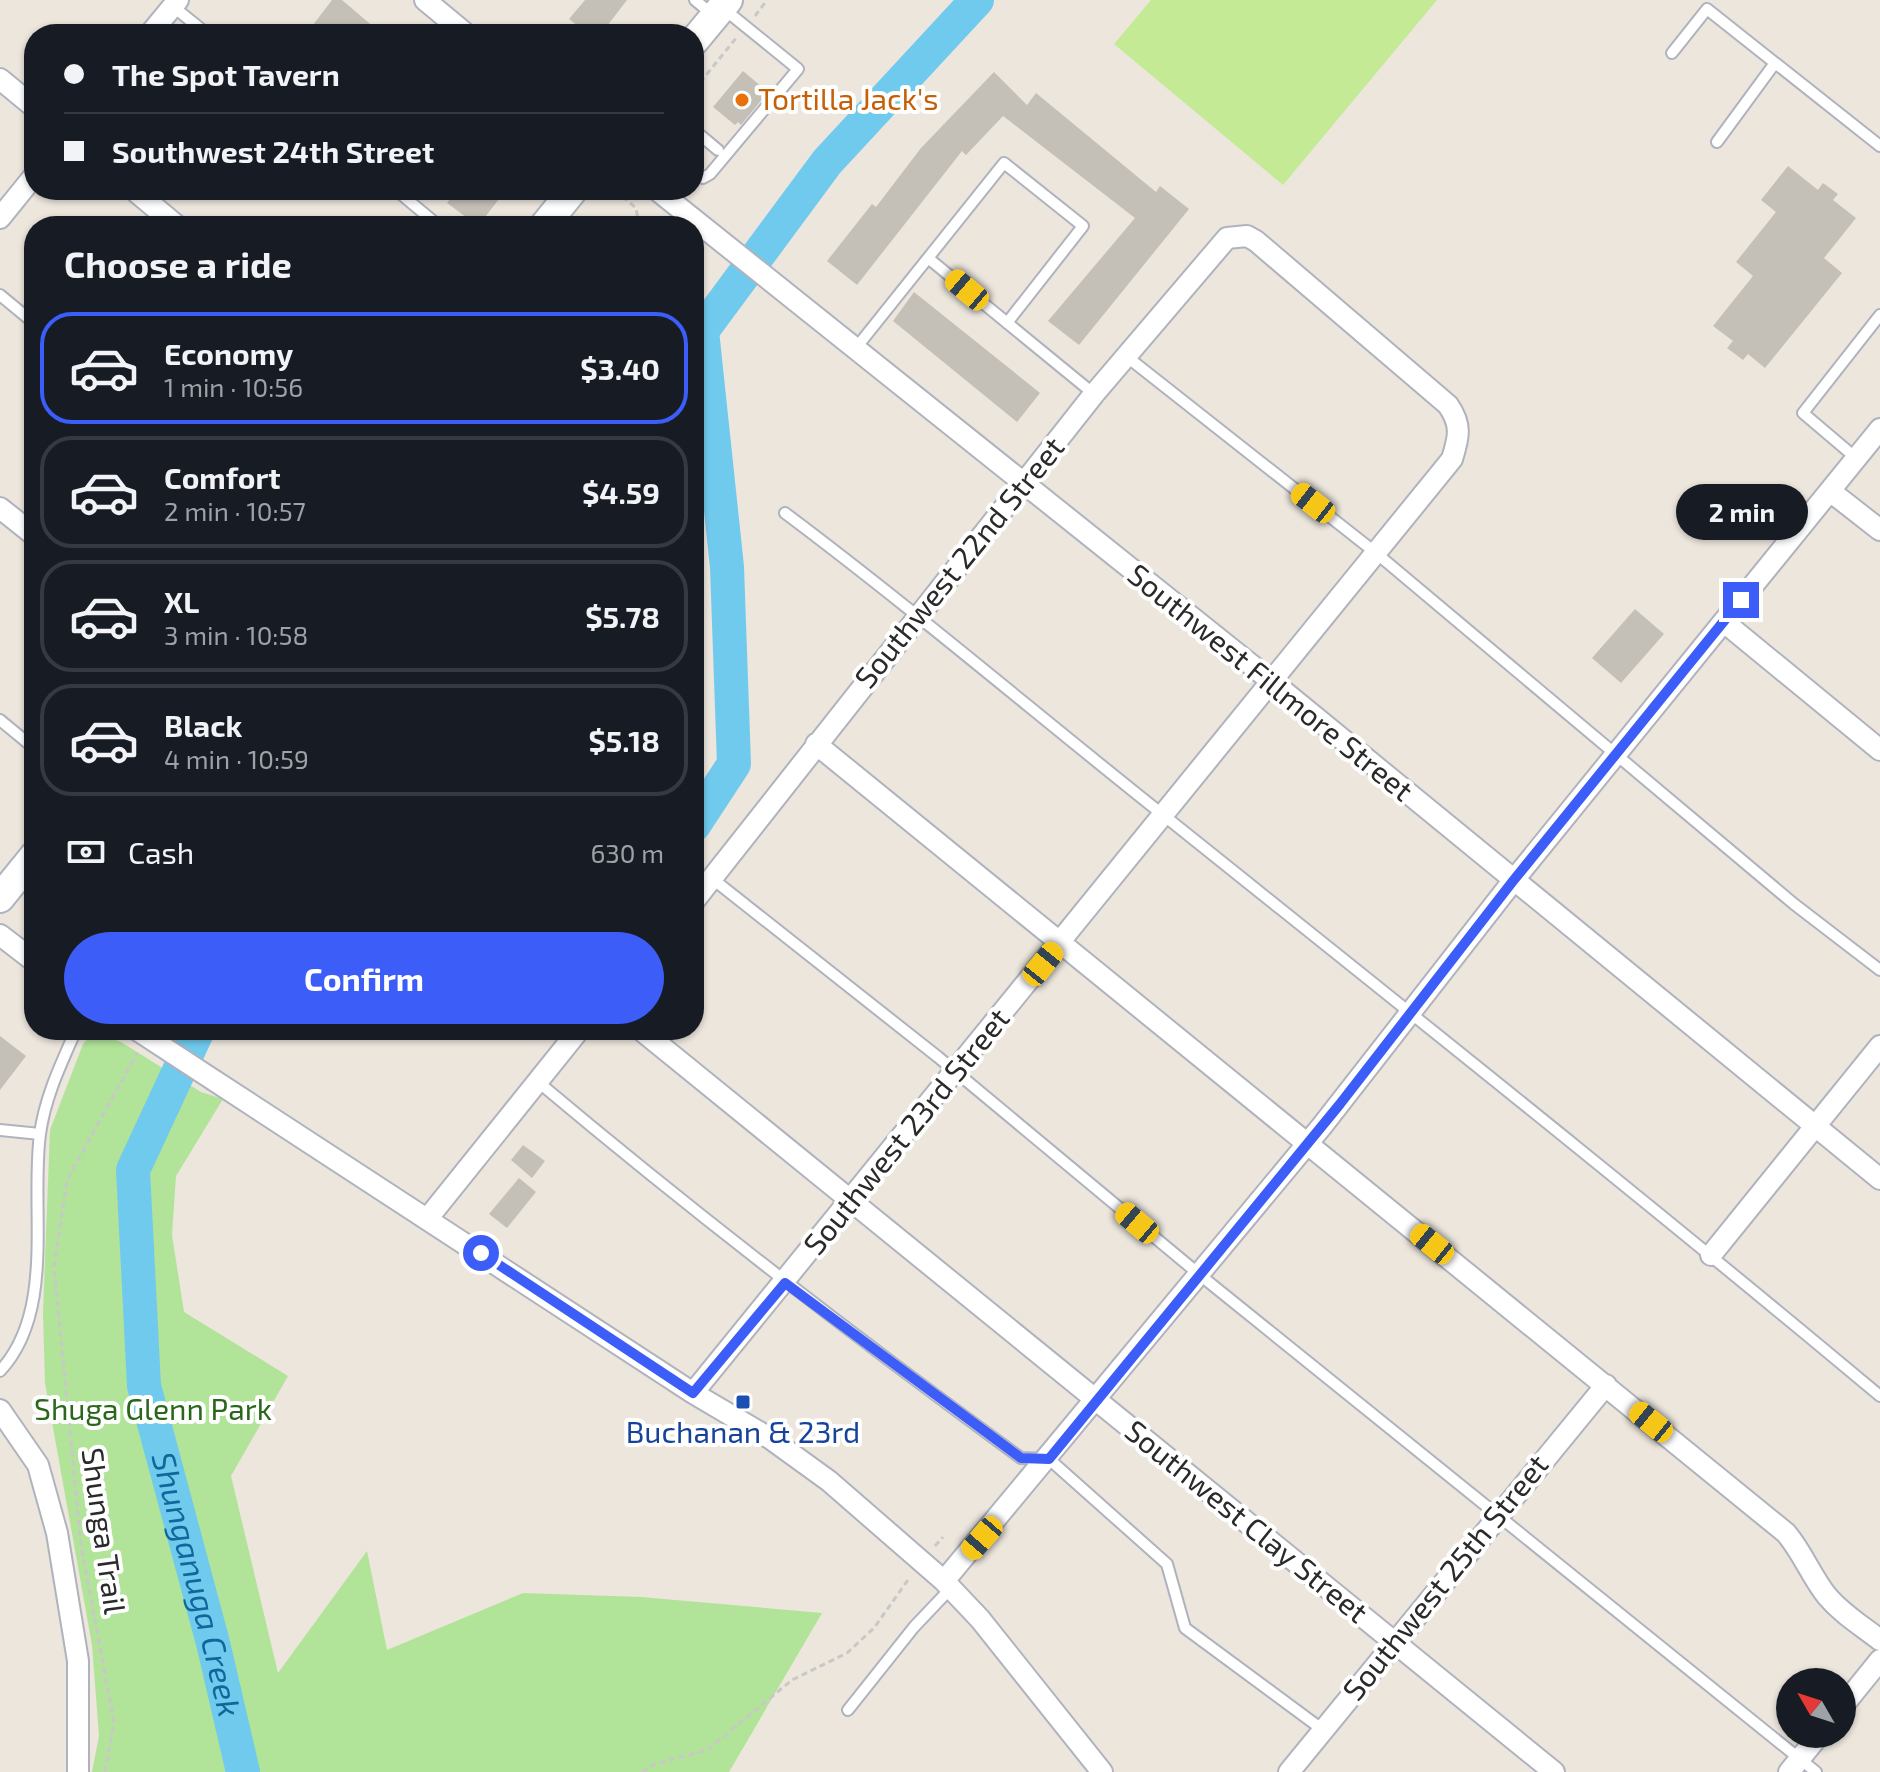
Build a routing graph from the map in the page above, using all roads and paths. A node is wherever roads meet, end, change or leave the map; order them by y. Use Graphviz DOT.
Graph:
graph roads {
  1 [pos="425,0"];
  2 [pos="767,0"];
  3 [pos="172,2"];
  4 [pos="715,6"];
  5 [pos="157,24"];
  6 [pos="196,24"];
  7 [pos="454,24"];
  8 [pos="704,24"];
  9 [pos="746,27"];
  10 [pos="1672,53"];
  11 [pos="1775,63"];
  12 [pos="704,78"];
  13 [pos="0,79"];
  14 [pos="24,99"];
  15 [pos="704,138"];
  16 [pos="1717,142"];
  17 [pos="1880,146"];
  18 [pos="718,150"];
  19 [pos="704,177"];
  20 [pos="24,188"];
  21 [pos="146,200"];
  22 [pos="408,200"];
  23 [pos="565,200"];
  24 [pos="627,200"];
  25 [pos="670,200"];
  26 [pos="165,216"];
  27 [pos="427,216"];
  28 [pos="552,216"];
  29 [pos="637,216"];
  30 [pos="690,216"];
  31 [pos="0,218"];
  32 [pos="704,227"];
  33 [pos="1237,235"];
  34 [pos="928,258"];
  35 [pos="0,295"];
  36 [pos="24,315"];
  37 [pos="1880,315"];
  38 [pos="1007,323"];
  39 [pos="856,348"];
  40 [pos="1126,356"];
  41 [pos="1094,394"];
  42 [pos="1880,429"];
  43 [pos="1856,458"];
  44 [pos="1023,485"];
  45 [pos="1830,491"];
  46 [pos="0,508"];
  47 [pos="785,513"];
  48 [pos="24,527"];
  49 [pos="1880,530"];
  50 [pos="1376,553"];
  51 [pos="920,614"];
  52 [pos="1724,622"];
  53 [pos="1271,681"];
  54 [pos="0,720"];
  55 [pos="24,740"];
  56 [pos="816,744"];
  57 [pos="1880,750"];
  58 [pos="1616,753"];
  59 [pos="1163,815"];
  60 [pos="24,868"];
  61 [pos="714,880"];
  62 [pos="1513,881"];
  63 [pos="704,890"];
  64 [pos="0,898"];
  65 [pos="0,935"];
  66 [pos="1060,943"];
  67 [pos="24,953"];
  68 [pos="1880,970"];
  69 [pos="1411,1016"];
  70 [pos="72,1040"];
  71 [pos="152,1040"];
  72 [pos="571,1040"];
  73 [pos="653,1040"];
  74 [pos="1880,1046"];
  75 [pos="138,1052"];
  76 [pos="955,1071"];
  77 [pos="537,1081"];
  78 [pos="1815,1126"];
  79 [pos="0,1130"];
  80 [pos="40,1134"];
  81 [pos="1308,1143"];
  82 [pos="1880,1179"];
  83 [pos="851,1202"];
  84 [pos="428,1218"];
  85 [pos="1711,1255"];
  86 [pos="1200,1275"];
  87 [pos="785,1283"];
  88 [pos="0,1371"];
  89 [pos="1606,1385"];
  90 [pos="693,1393"];
  91 [pos="1880,1396"];
  92 [pos="1097,1400"];
  93 [pos="0,1410"];
  94 [pos="1049,1459"];
  95 [pos="1496,1515"];
  96 [pos="943,1537"];
  97 [pos="922,1561"];
  98 [pos="947,1584"];
  99 [pos="1880,1640"];
  100 [pos="1393,1643"];
  101 [pos="1880,1660"];
  102 [pos="1856,1690"];
  103 [pos="848,1710"];
  104 [pos="1323,1730"];
  105 [pos="1813,1748"];
  106 [pos="1802,1768"];
  107 [pos="1293,1771"];
  108 [pos="78,1772"];
  109 [pos="105,1772"];
  110 [pos="642,1772"];
  111 [pos="1102,1772"];
  112 [pos="1554,1772"];
  1 -- 7 [label="street"];
  2 -- 9 [label="path"];
  3 -- 5 [label="street"];
  3 -- 6 [label="lane"];
  4 -- 8 [label="main road"];
  4 -- 9 [label="lane"];
  9 -- 12 [label="path"];
  9 -- 19 [label="lane"];
  10 -- 11 [label="lane"];
  11 -- 16 [label="lane"];
  11 -- 17 [label="lane"];
  13 -- 14 [label="street"];
  15 -- 18 [label="lane"];
  20 -- 31 [label="street"];
  21 -- 26 [label="street"];
  22 -- 27 [label="lane"];
  23 -- 28 [label="main road"];
  24 -- 29 [label="path"];
  25 -- 30 [label="street, Southwest Fillmore Street"];
  32 -- 39 [label="street, Southwest Fillmore Street"];
  33 -- 40 [label="street, Southwest 22nd Street"];
  33 -- 50 [label="street, Southwest 23rd Street"];
  34 -- 38 [label="lane"];
  34 -- 38 [label="lane"];
  34 -- 39 [label="lane"];
  35 -- 36 [label="lane"];
  37 -- 43 [label="lane"];
  38 -- 41 [label="lane"];
  39 -- 44 [label="street, Southwest Fillmore Street"];
  40 -- 41 [label="street, Southwest 22nd Street"];
  40 -- 50 [label="lane"];
  41 -- 44 [label="street, Southwest 22nd Street"];
  42 -- 43 [label="street"];
  43 -- 45 [label="street"];
  44 -- 51 [label="street, Southwest 22nd Street"];
  44 -- 53 [label="street, Southwest Fillmore Street"];
  45 -- 49 [label="street"];
  45 -- 52 [label="street"];
  46 -- 48 [label="street"];
  47 -- 51 [label="lane"];
  50 -- 53 [label="street, Southwest 23rd Street"];
  50 -- 58 [label="lane"];
  51 -- 56 [label="street, Southwest 22nd Street"];
  51 -- 59 [label="lane"];
  52 -- 57 [label="street"];
  52 -- 58 [label="street"];
  53 -- 59 [label="street, Southwest 23rd Street"];
  53 -- 62 [label="street, Southwest Fillmore Street"];
  54 -- 55 [label="lane"];
  56 -- 61 [label="street, Southwest 22nd Street"];
  56 -- 66 [label="street"];
  58 -- 62 [label="street"];
  58 -- 68 [label="lane"];
  59 -- 66 [label="street, Southwest 23rd Street"];
  59 -- 69 [label="lane"];
  60 -- 64 [label="main road"];
  61 -- 63 [label="street, Southwest 22nd Street"];
  61 -- 76 [label="lane"];
  62 -- 69 [label="street"];
  62 -- 78 [label="street, Southwest Fillmore Street"];
  65 -- 67 [label="street"];
  66 -- 76 [label="street, Southwest 23rd Street"];
  66 -- 81 [label="street"];
  69 -- 81 [label="street"];
  69 -- 85 [label="lane"];
  70 -- 80 [label="lane"];
  71 -- 84 [label="street, bridge"];
  72 -- 77 [label="street"];
  73 -- 83 [label="street, Southwest Clay Street"];
  74 -- 78 [label="street"];
  75 -- 109 [label="path, Shunga Trail"];
  76 -- 83 [label="street, Southwest 23rd Street"];
  76 -- 86 [label="lane"];
  77 -- 84 [label="street"];
  77 -- 87 [label="lane"];
  78 -- 82 [label="street, Southwest Fillmore Street"];
  78 -- 85 [label="street"];
  79 -- 80 [label="lane"];
  80 -- 88 [label="lane"];
  81 -- 86 [label="street"];
  81 -- 89 [label="street"];
  83 -- 87 [label="street, Southwest 23rd Street"];
  83 -- 92 [label="street, Southwest Clay Street"];
  84 -- 90 [label="street"];
  85 -- 91 [label="lane"];
  86 -- 92 [label="street"];
  86 -- 95 [label="lane"];
  87 -- 90 [label="street, Southwest 23rd Street"];
  87 -- 94 [label="lane"];
  89 -- 95 [label="street, Southwest 25th Street"];
  89 -- 99 [label="street"];
  90 -- 97 [label="street"];
  92 -- 94 [label="street"];
  92 -- 100 [label="street, Southwest Clay Street"];
  93 -- 108 [label="street"];
  94 -- 98 [label="street"];
  94 -- 104 [label="lane"];
  95 -- 100 [label="street, Southwest 25th Street"];
  95 -- 106 [label="lane"];
  96 -- 97 [label="path"];
  97 -- 98 [label="street"];
  97 -- 110 [label="path"];
  98 -- 103 [label="lane"];
  98 -- 111 [label="street"];
  100 -- 104 [label="street, Southwest 25th Street"];
  100 -- 112 [label="street, Southwest Clay Street"];
  101 -- 102 [label="street"];
  104 -- 107 [label="street, Southwest 25th Street"];
  105 -- 106 [label="street"];
}
